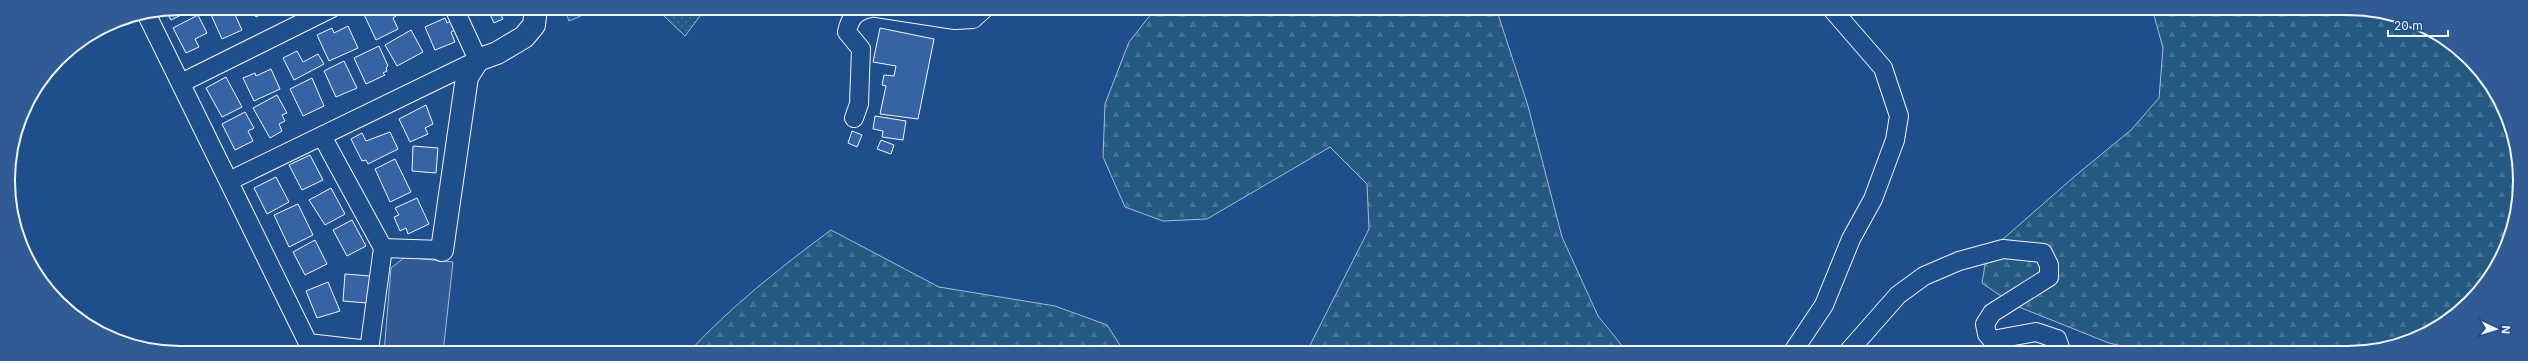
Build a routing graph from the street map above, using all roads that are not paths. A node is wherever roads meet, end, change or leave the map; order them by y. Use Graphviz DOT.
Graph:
graph roads {
  1 [pos="318,15"];
  2 [pos="457,15"];
  3 [pos="535,15"];
  4 [pos="854,15"];
  5 [pos="922,15"];
  6 [pos="977,15"];
  7 [pos="1837,15"];
  8 [pos="148,18"];
  9 [pos="478,60"];
  10 [pos="181,83"];
  11 [pos="854,118"];
  12 [pos="322,136"];
  13 [pos="229,181"];
  14 [pos="382,248"];
  15 [pos="442,250"];
  16 [pos="334,346"];
  17 [pos="370,346"];
  18 [pos="1797,346"];
  19 [pos="1853,346"];
  20 [pos="2060,346"];
  1 -- 10 [label="street"];
  2 -- 9 [label="street"];
  3 -- 9 [label="street"];
  4 -- 11 [label="street"];
  5 -- 6 [label="street"];
  7 -- 18 [label="street"];
  8 -- 10 [label="street"];
  9 -- 12 [label="street"];
  9 -- 15 [label="street"];
  10 -- 13 [label="street"];
  12 -- 13 [label="street"];
  12 -- 14 [label="street"];
  13 -- 16 [label="street"];
  14 -- 15 [label="street"];
  14 -- 17 [label="street"];
  19 -- 20 [label="street"];
}
